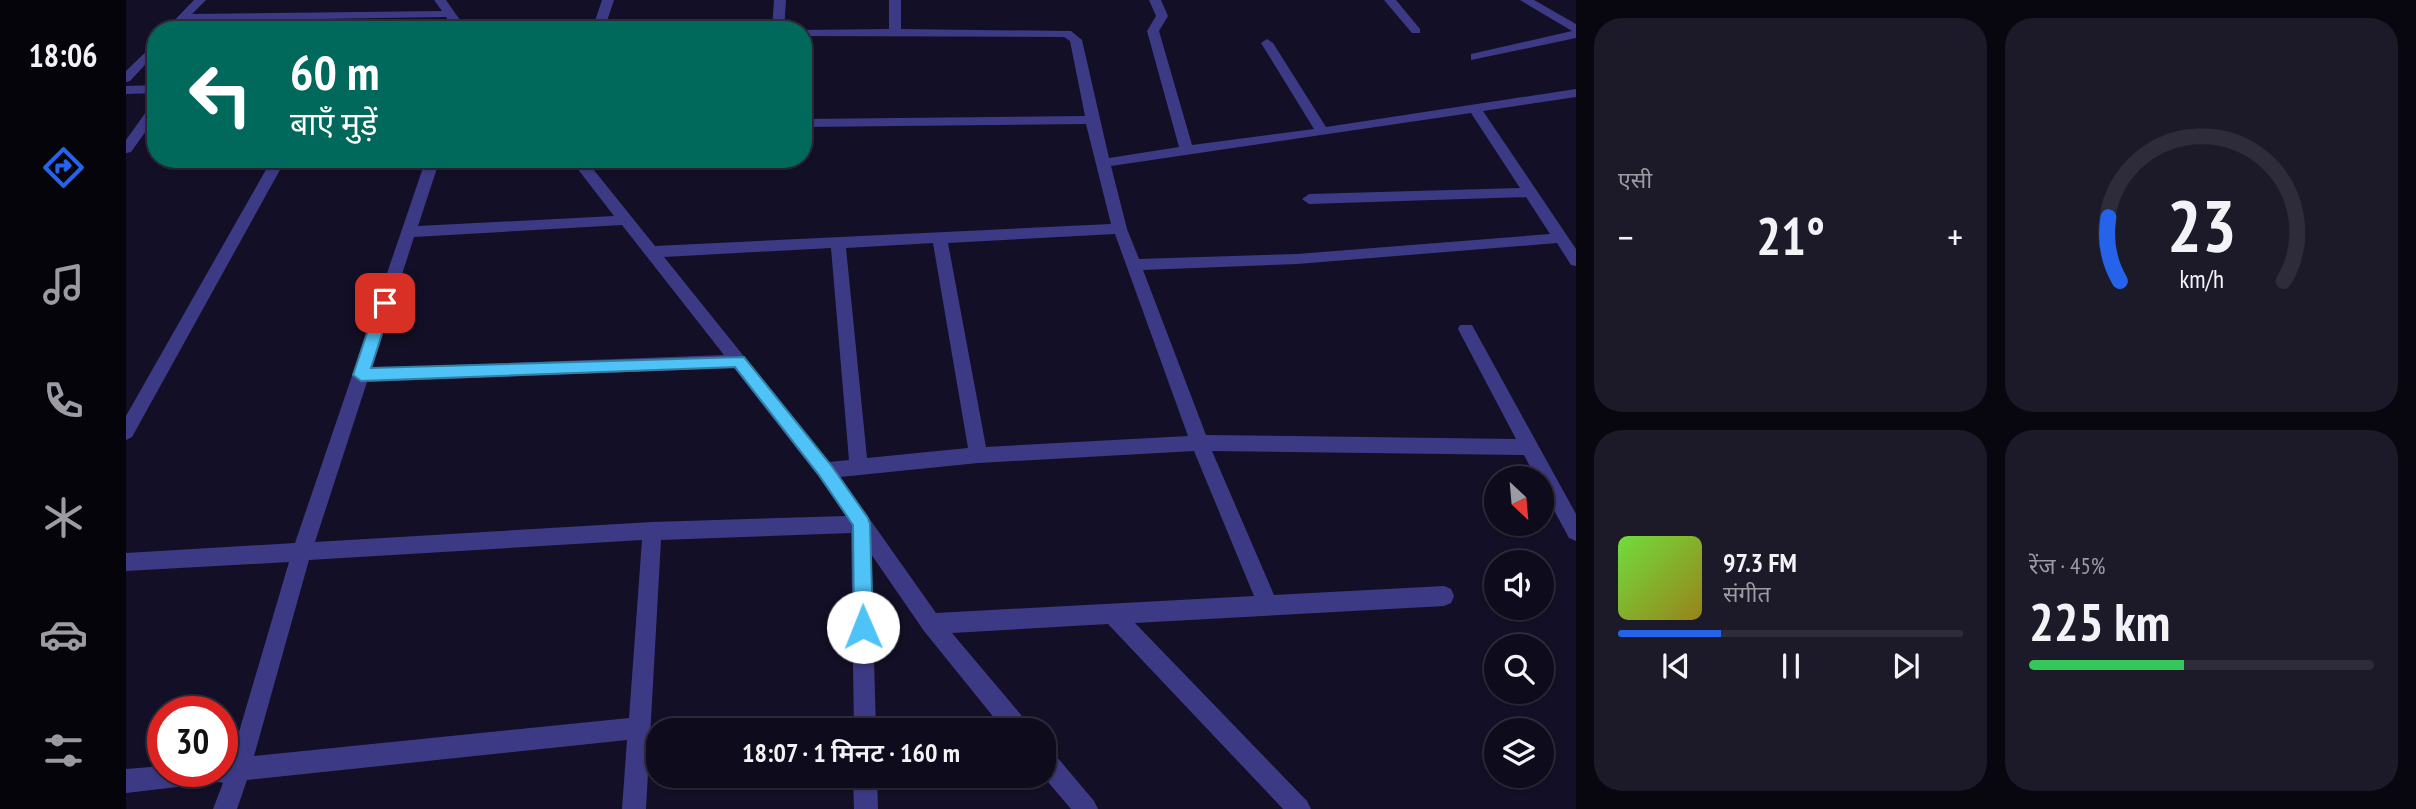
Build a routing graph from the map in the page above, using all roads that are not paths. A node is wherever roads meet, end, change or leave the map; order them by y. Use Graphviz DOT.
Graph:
graph roads {
  1 [pos="200,0"];
  2 [pos="440,0"];
  3 [pos="608,0"];
  4 [pos="779,0"];
  5 [pos="895,0"];
  6 [pos="1155,0"];
  7 [pos="1390,0"];
  8 [pos="1526,0"];
  9 [pos="448,14"];
  10 [pos="182,18"];
  11 [pos="180,21"];
  12 [pos="454,21"];
  13 [pos="601,21"];
  14 [pos="778,21"];
  15 [pos="895,31"];
  16 [pos="1416,31"];
  17 [pos="812,32"];
  18 [pos="1576,32"];
  19 [pos="1268,43"];
  20 [pos="147,56"];
  21 [pos="1475,57"];
  22 [pos="126,78"];
  23 [pos="147,89"];
  24 [pos="126,90"];
  25 [pos="1576,93"];
  26 [pos="1476,111"];
  27 [pos="147,120"];
  28 [pos="1091,120"];
  29 [pos="812,122"];
  30 [pos="1322,132"];
  31 [pos="126,149"];
  32 [pos="1187,150"];
  33 [pos="1103,163"];
  34 [pos="274,168"];
  35 [pos="430,168"];
  36 [pos="584,168"];
  37 [pos="1529,192"];
  38 [pos="1308,199"];
  39 [pos="626,220"];
  40 [pos="1120,229"];
  41 [pos="409,232"];
  42 [pos="940,238"];
  43 [pos="1560,238"];
  44 [pos="838,245"];
  45 [pos="652,252"];
  46 [pos="1576,261"];
  47 [pos="1133,265"];
  48 [pos="1466,329"];
  49 [pos="739,361"];
  50 [pos="361,375"];
  51 [pos="126,432"];
  52 [pos="1200,443"];
  53 [pos="1529,447"];
  54 [pos="978,455"];
  55 [pos="859,468"];
  56 [pos="825,470"];
  57 [pos="861,524"];
  58 [pos="652,531"];
  59 [pos="1576,532"];
  60 [pos="301,553"];
  61 [pos="126,562"];
  62 [pos="1444,596"];
  63 [pos="1268,605"];
  64 [pos="1112,614"];
  65 [pos="931,624"];
  66 [pos="865,718"];
  67 [pos="1009,718"];
  68 [pos="638,728"];
  69 [pos="238,748"];
  70 [pos="238,769"];
  71 [pos="1056,773"];
  72 [pos="147,779"];
  73 [pos="126,781"];
  74 [pos="228,787"];
  75 [pos="865,788"];
  76 [pos="225,809"];
  77 [pos="634,809"];
  78 [pos="866,809"];
  79 [pos="1086,809"];
  80 [pos="1298,809"];
  1 -- 10 [label="street"];
  2 -- 9 [label="street"];
  3 -- 13 [label="street"];
  4 -- 14 [label="street"];
  5 -- 15 [label="street"];
  6 -- 32 [label="street"];
  7 -- 16 [label="street"];
  8 -- 18 [label="street"];
  9 -- 10 [label="street"];
  9 -- 12 [label="street"];
  10 -- 11 [label="street"];
  15 -- 17 [label="street"];
  15 -- 28 [label="street"];
  18 -- 21 [label="street"];
  19 -- 30 [label="street"];
  20 -- 22 [label="street"];
  23 -- 24 [label="street"];
  25 -- 26 [label="street"];
  26 -- 30 [label="street"];
  26 -- 37 [label="street"];
  27 -- 31 [label="street"];
  28 -- 29 [label="street"];
  28 -- 33 [label="street"];
  30 -- 32 [label="street"];
  32 -- 33 [label="street"];
  33 -- 40 [label="street"];
  34 -- 51 [label="street"];
  35 -- 41 [label="street"];
  36 -- 39 [label="street"];
  37 -- 38 [label="street"];
  37 -- 43 [label="street"];
  39 -- 41 [label="street"];
  39 -- 45 [label="street"];
  40 -- 42 [label="street"];
  40 -- 47 [label="street"];
  41 -- 50 [label="street"];
  42 -- 44 [label="street"];
  42 -- 54 [label="street"];
  43 -- 46 [label="street"];
  43 -- 47 [label="street"];
  44 -- 45 [label="street"];
  44 -- 55 [label="street"];
  45 -- 49 [label="street"];
  47 -- 52 [label="street"];
  48 -- 53 [label="street"];
  49 -- 50 [label="street"];
  49 -- 56 [label="street"];
  50 -- 60 [label="street"];
  52 -- 53 [label="street"];
  52 -- 54 [label="street"];
  52 -- 63 [label="street"];
  53 -- 59 [label="street"];
  54 -- 55 [label="street"];
  55 -- 56 [label="street"];
  56 -- 57 [label="street"];
  57 -- 58 [label="street"];
  57 -- 65 [label="street"];
  57 -- 66 [label="street"];
  58 -- 60 [label="street"];
  58 -- 68 [label="street"];
  60 -- 61 [label="street"];
  60 -- 69 [label="street"];
  62 -- 63 [label="street"];
  63 -- 64 [label="street"];
  64 -- 65 [label="street"];
  64 -- 80 [label="street"];
  65 -- 67 [label="street"];
  68 -- 70 [label="street"];
  68 -- 77 [label="street"];
  71 -- 79 [label="street"];
  72 -- 73 [label="street"];
  74 -- 76 [label="street"];
  75 -- 78 [label="street"];
}
